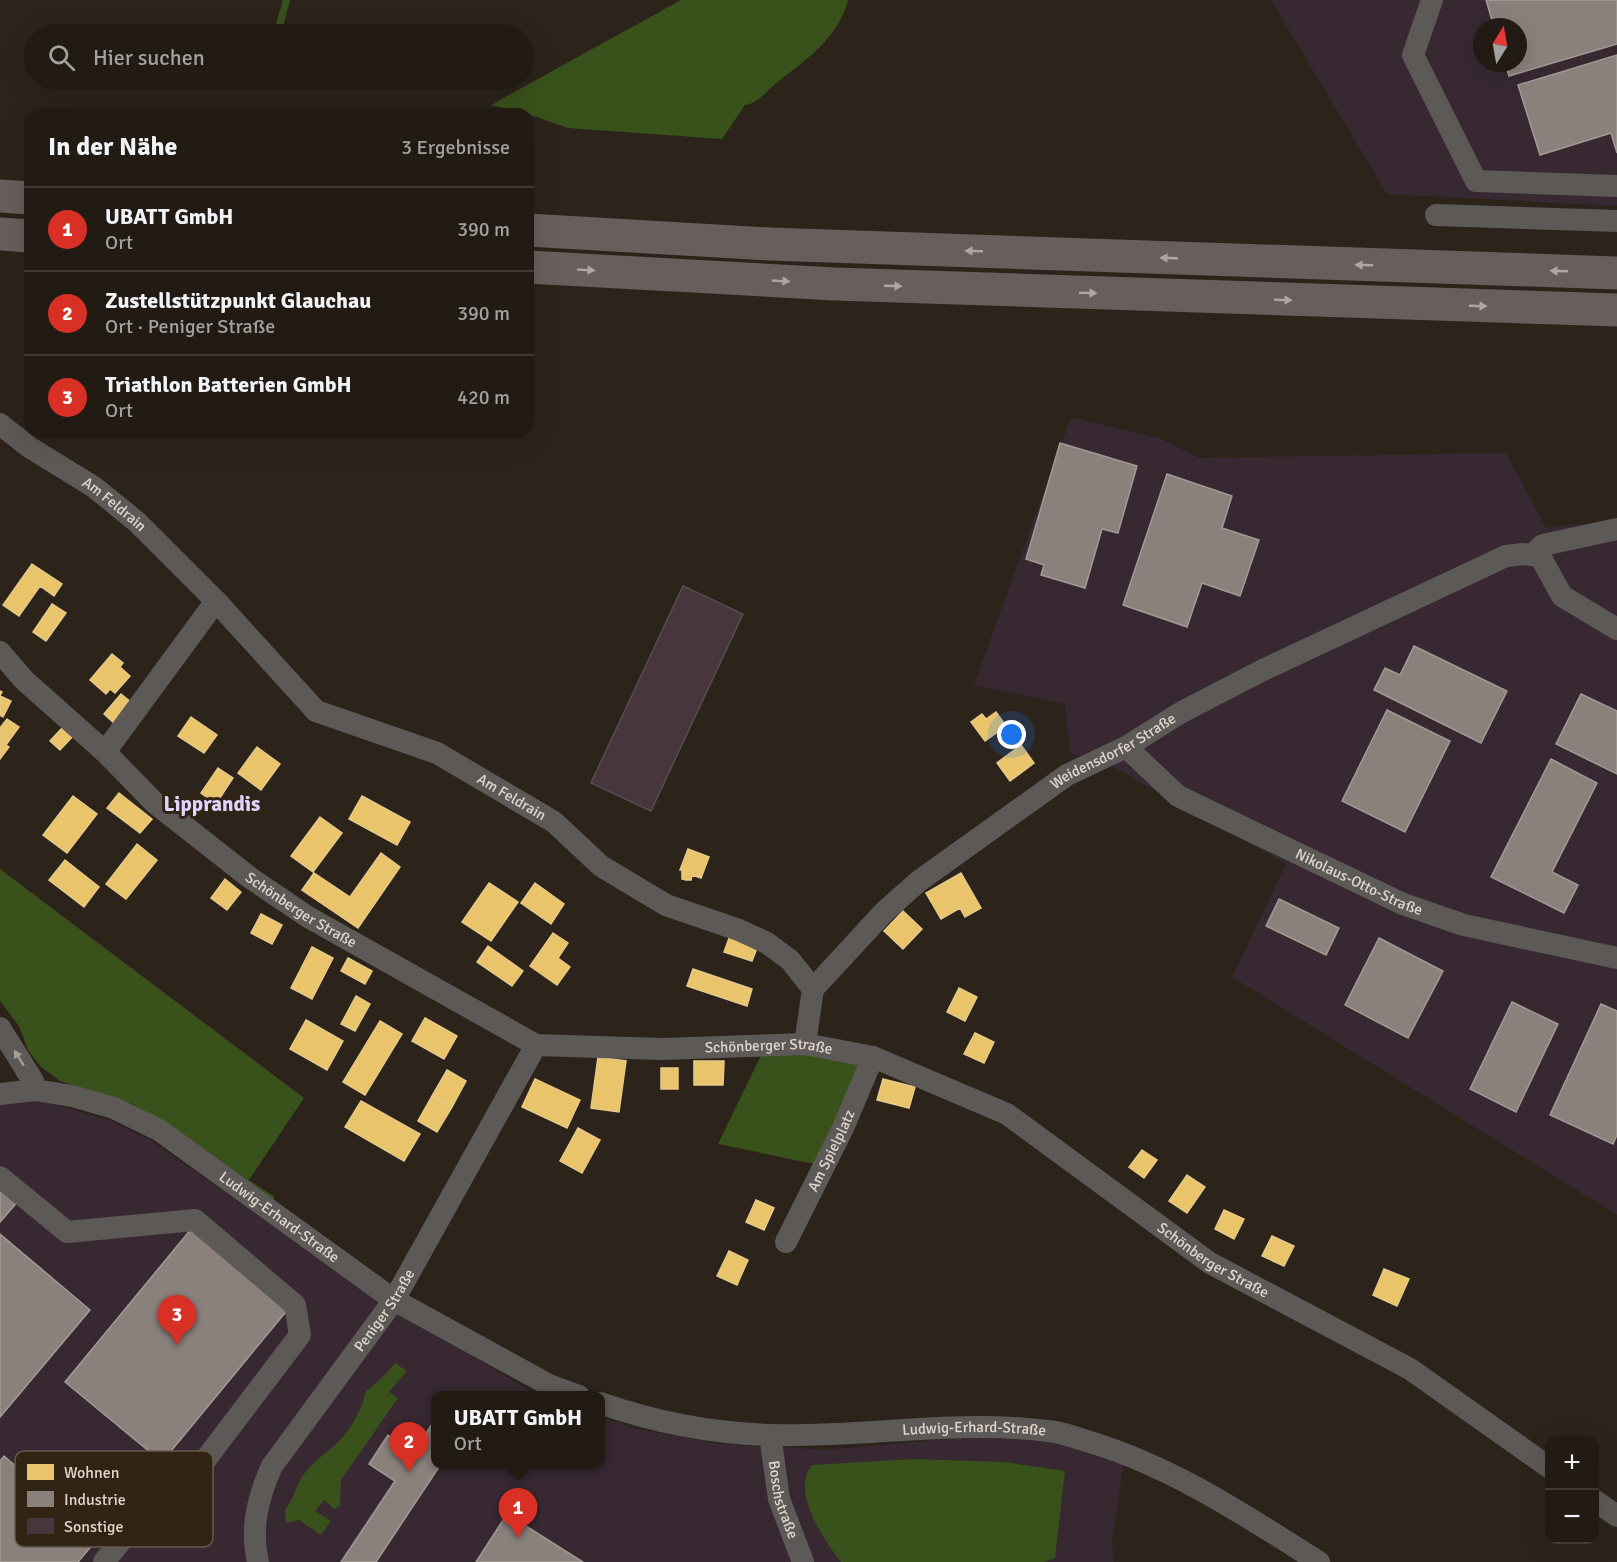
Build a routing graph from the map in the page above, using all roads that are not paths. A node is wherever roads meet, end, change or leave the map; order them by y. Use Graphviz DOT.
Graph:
graph roads {
  1 [pos="1432,0"];
  2 [pos="1617,186"];
  3 [pos="0,196"];
  4 [pos="24,198"];
  5 [pos="1436,215"];
  6 [pos="1617,220"];
  7 [pos="534,230"];
  8 [pos="0,234"];
  9 [pos="24,236"];
  10 [pos="534,267"];
  11 [pos="1617,273"];
  12 [pos="1617,310"];
  13 [pos="0,424"];
  14 [pos="1617,529"];
  15 [pos="1532,555"];
  16 [pos="216,601"];
  17 [pos="1617,629"];
  18 [pos="0,652"];
  19 [pos="1126,747"];
  20 [pos="105,752"];
  21 [pos="1617,958"];
  22 [pos="813,989"];
  23 [pos="0,1028"];
  24 [pos="805,1044"];
  25 [pos="536,1045"];
  26 [pos="873,1058"];
  27 [pos="35,1090"];
  28 [pos="0,1095"];
  29 [pos="0,1177"];
  30 [pos="786,1242"];
  31 [pos="394,1300"];
  32 [pos="567,1391"];
  33 [pos="605,1405"];
  34 [pos="770,1435"];
  35 [pos="212,1451"];
  36 [pos="1545,1464"];
  37 [pos="1599,1503"];
  38 [pos="1617,1516"];
  39 [pos="116,1547"];
  40 [pos="252,1561"];
  41 [pos="104,1562"];
  42 [pos="803,1562"];
  43 [pos="1319,1562"];
  1 -- 2 [label="street"];
  3 -- 4 [label="highway"];
  5 -- 6 [label="street"];
  11 -- 7 [label="highway, one-way"];
  8 -- 9 [label="highway"];
  10 -- 12 [label="highway, one-way"];
  13 -- 16 [label="street, Am Feldrain"];
  14 -- 15 [label="street"];
  15 -- 17 [label="street"];
  15 -- 19 [label="street, Weidensdorfer Straße"];
  16 -- 20 [label="street"];
  16 -- 22 [label="street, Am Feldrain"];
  18 -- 20 [label="street, Schönberger Straße"];
  19 -- 21 [label="street, Nikolaus-Otto-Straße"];
  19 -- 22 [label="street, Weidensdorfer Straße"];
  20 -- 25 [label="street, Schönberger Straße"];
  22 -- 24 [label="street"];
  27 -- 23 [label="street, one-way"];
  24 -- 25 [label="street, Schönberger Straße"];
  24 -- 26 [label="street, Schönberger Straße"];
  25 -- 31 [label="street, Peniger Straße"];
  26 -- 30 [label="street, Am Spielplatz"];
  26 -- 36 [label="street, Schönberger Straße"];
  27 -- 28 [label="street"];
  27 -- 31 [label="street, Ludwig-Erhard-Straße"];
  29 -- 35 [label="street"];
  31 -- 32 [label="street, Ludwig-Erhard-Straße"];
  31 -- 40 [label="street, Peniger Straße"];
  33 -- 34 [label="street, Ludwig-Erhard-Straße"];
  34 -- 42 [label="street, Boschstraße"];
  34 -- 43 [label="street, Ludwig-Erhard-Straße"];
  37 -- 38 [label="street"];
  39 -- 41 [label="street"];
}
